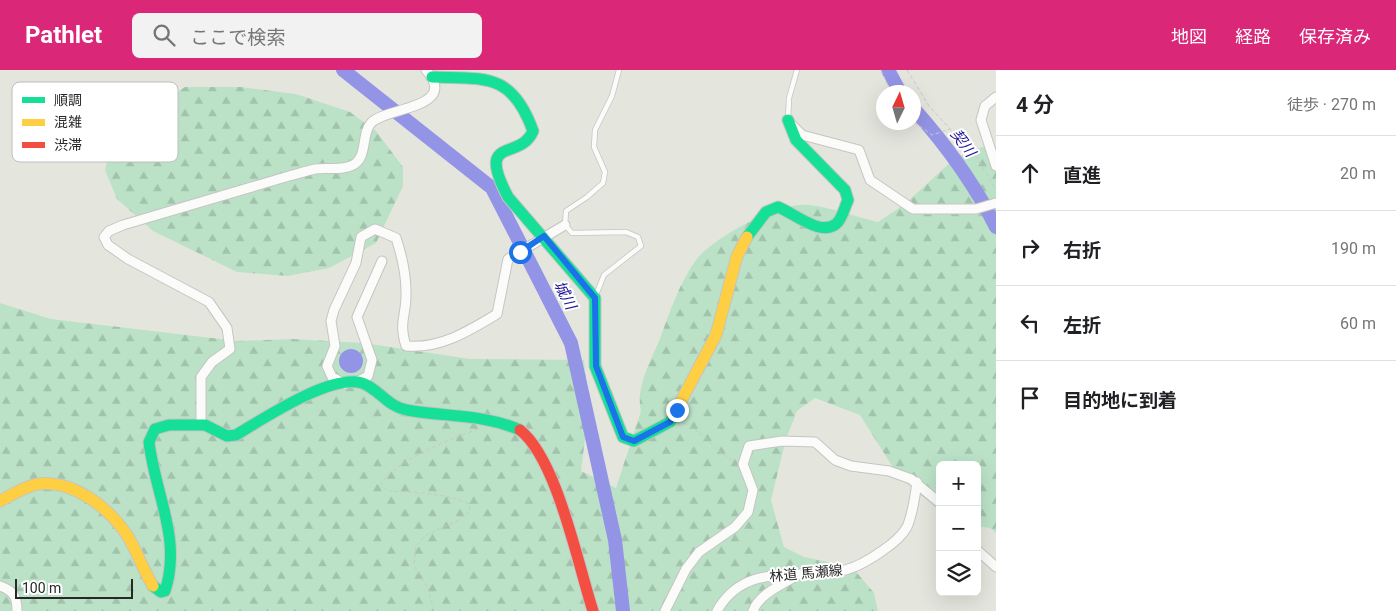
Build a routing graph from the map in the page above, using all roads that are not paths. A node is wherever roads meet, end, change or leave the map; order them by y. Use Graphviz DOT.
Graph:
graph roads {
  1 [pos="619,70"];
  2 [pos="797,70"];
  3 [pos="429,73"];
  4 [pos="996,97"];
  5 [pos="788,120"];
  6 [pos="996,166"];
  7 [pos="996,203"];
  8 [pos="565,225"];
  9 [pos="544,236"];
  10 [pos="382,260"];
  11 [pos="595,298"];
  12 [pos="350,383"];
  13 [pos="201,422"];
  14 [pos="917,482"];
  15 [pos="936,499"];
  16 [pos="0,500"];
  17 [pos="978,551"];
  18 [pos="996,567"];
  19 [pos="800,574"];
  20 [pos="0,586"];
  21 [pos="17,611"];
  22 [pos="593,611"];
  23 [pos="665,611"];
  24 [pos="718,611"];
  25 [pos="753,611"];
  1 -- 8 [label="lane"];
  2 -- 5 [label="lane"];
  3 -- 9 [label="street"];
  3 -- 13 [label="street"];
  4 -- 6 [label="street"];
  5 -- 7 [label="street"];
  5 -- 11 [label="street"];
  8 -- 9 [label="street"];
  8 -- 11 [label="lane"];
  9 -- 11 [label="street"];
  9 -- 12 [label="street"];
  10 -- 12 [label="street"];
  12 -- 13 [label="street"];
  12 -- 22 [label="street"];
  13 -- 16 [label="street"];
  14 -- 15 [label="street"];
  14 -- 19 [label="street, 林道 馬瀬線"];
  14 -- 23 [label="street"];
  17 -- 18 [label="street"];
  19 -- 24 [label="street, 林道 馬瀬線"];
  19 -- 25 [label="street"];
  20 -- 21 [label="street"];
}
